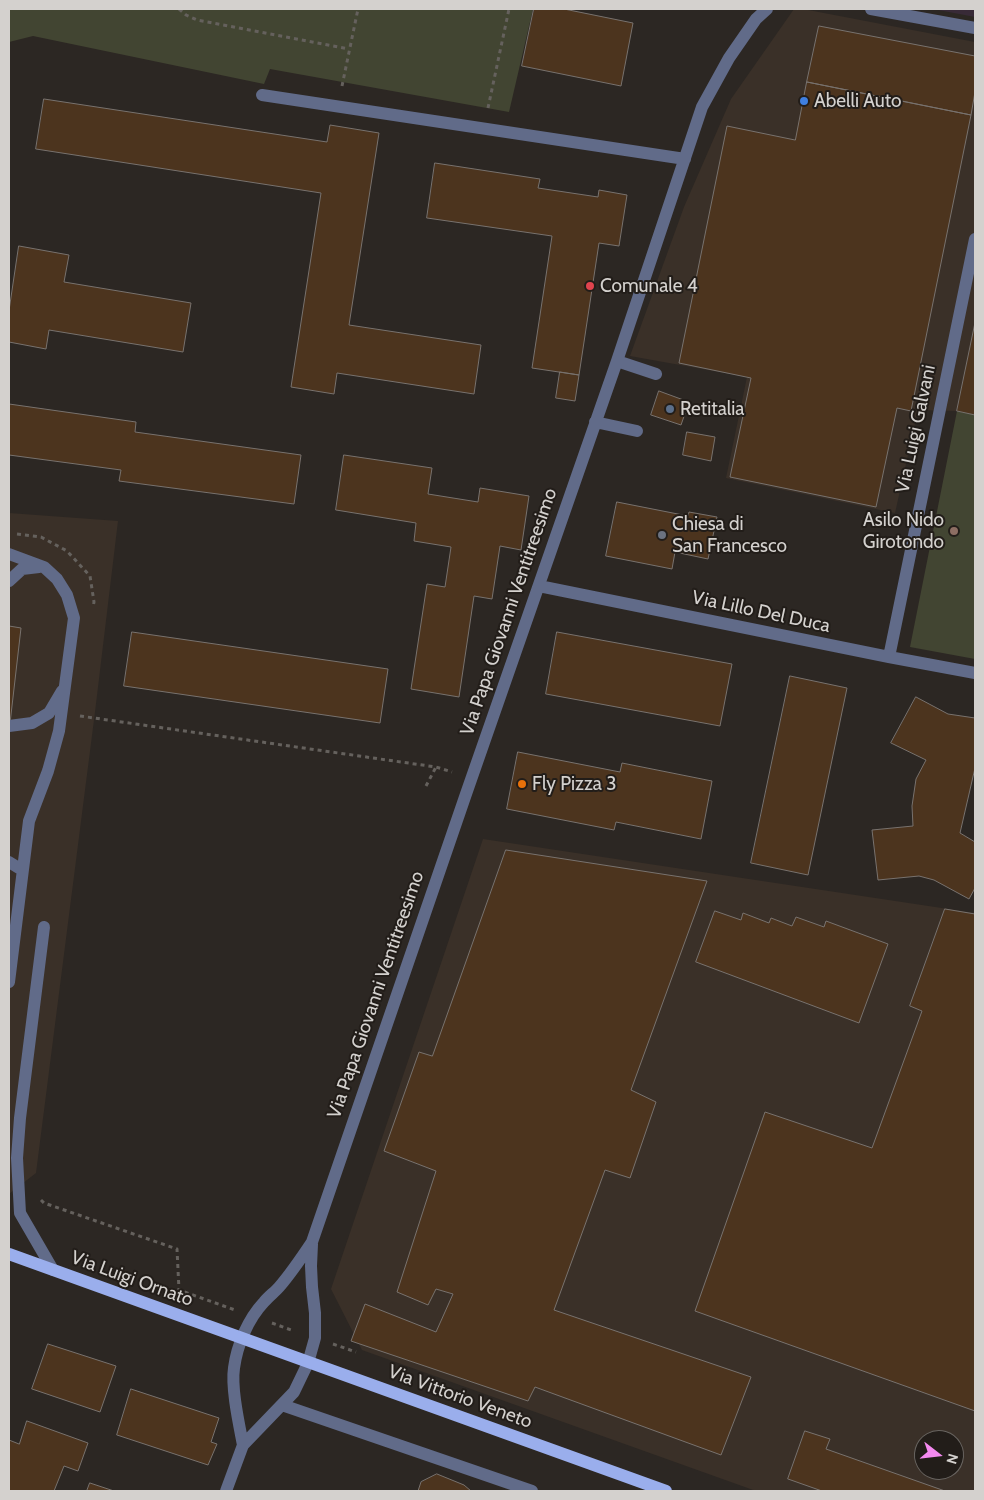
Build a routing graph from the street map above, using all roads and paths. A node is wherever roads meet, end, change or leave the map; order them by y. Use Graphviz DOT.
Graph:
graph roads {
  1 [pos="179,9"];
  2 [pos="358,9"];
  3 [pos="510,9"];
  4 [pos="767,9"];
  5 [pos="874,9"];
  6 [pos="975,28"];
  7 [pos="349,50"];
  8 [pos="262,95"];
  9 [pos="338,107"];
  10 [pos="484,128"];
  11 [pos="685,159"];
  12 [pos="975,239"];
  13 [pos="617,361"];
  14 [pos="656,374"];
  15 [pos="595,422"];
  16 [pos="637,431"];
  17 [pos="9,554"];
  18 [pos="44,567"];
  19 [pos="9,581"];
  20 [pos="539,586"];
  21 [pos="888,657"];
  22 [pos="975,673"];
  23 [pos="65,687"];
  24 [pos="79,716"];
  25 [pos="10,726"];
  26 [pos="436,766"];
  27 [pos="472,778"];
  28 [pos="426,786"];
  29 [pos="9,862"];
  30 [pos="22,870"];
  31 [pos="44,927"];
  32 [pos="9,982"];
  33 [pos="20,1118"];
  34 [pos="9,1136"];
  35 [pos="20,1190"];
  36 [pos="312,1242"];
  37 [pos="9,1254"];
  38 [pos="53,1270"];
  39 [pos="253,1316"];
  40 [pos="242,1338"];
  41 [pos="315,1338"];
  42 [pos="356,1352"];
  43 [pos="308,1363"];
  44 [pos="282,1405"];
  45 [pos="243,1445"];
  46 [pos="226,1491"];
  47 [pos="532,1491"];
  48 [pos="666,1491"];
  1 -- 7 [label="path"];
  2 -- 7 [label="path"];
  3 -- 10 [label="path"];
  4 -- 11 [label="street, Via Papa Giovanni Ventitreesimo"];
  5 -- 6 [label="street"];
  7 -- 9 [label="path"];
  8 -- 9 [label="street"];
  9 -- 10 [label="street"];
  10 -- 11 [label="street"];
  11 -- 13 [label="street, Via Papa Giovanni Ventitreesimo"];
  12 -- 21 [label="street, Via Luigi Galvani"];
  13 -- 14 [label="street"];
  13 -- 15 [label="street, Via Papa Giovanni Ventitreesimo"];
  15 -- 16 [label="street"];
  15 -- 20 [label="street, Via Papa Giovanni Ventitreesimo"];
  17 -- 18 [label="street"];
  18 -- 19 [label="street"];
  18 -- 23 [label="street"];
  20 -- 21 [label="street, Via Lillo Del Duca"];
  20 -- 27 [label="street, Via Papa Giovanni Ventitreesimo"];
  21 -- 22 [label="street, Via Lillo Del Duca"];
  23 -- 25 [label="street"];
  23 -- 30 [label="street"];
  24 -- 26 [label="path"];
  26 -- 27 [label="path"];
  26 -- 28 [label="path"];
  27 -- 36 [label="street, Via Papa Giovanni Ventitreesimo"];
  29 -- 30 [label="street"];
  30 -- 32 [label="street"];
  31 -- 33 [label="street"];
  33 -- 34 [label="street"];
  33 -- 35 [label="street"];
  35 -- 38 [label="street"];
  35 -- 39 [label="path"];
  36 -- 39 [label="street, Via Papa Giovanni Ventitreesimo"];
  36 -- 41 [label="street, Via Papa Giovanni Ventitreesimo"];
  37 -- 38 [label="main road, Via Luigi Ornato"];
  38 -- 40 [label="main road, Via Luigi Ornato"];
  39 -- 40 [label="street, Via Papa Giovanni Ventitreesimo"];
  39 -- 41 [label="path"];
  40 -- 43 [label="main road, Via Vittorio Veneto"];
  40 -- 45 [label="street, Via Papa Giovanni Ventitreesimo"];
  41 -- 42 [label="path"];
  41 -- 43 [label="street, Via Papa Giovanni Ventitreesimo"];
  43 -- 44 [label="street, Via Papa Giovanni Ventitreesimo"];
  43 -- 48 [label="main road, Via Vittorio Veneto"];
  44 -- 45 [label="street, Via Papa Giovanni Ventitreesimo"];
  44 -- 47 [label="street"];
  45 -- 46 [label="street"];
}
